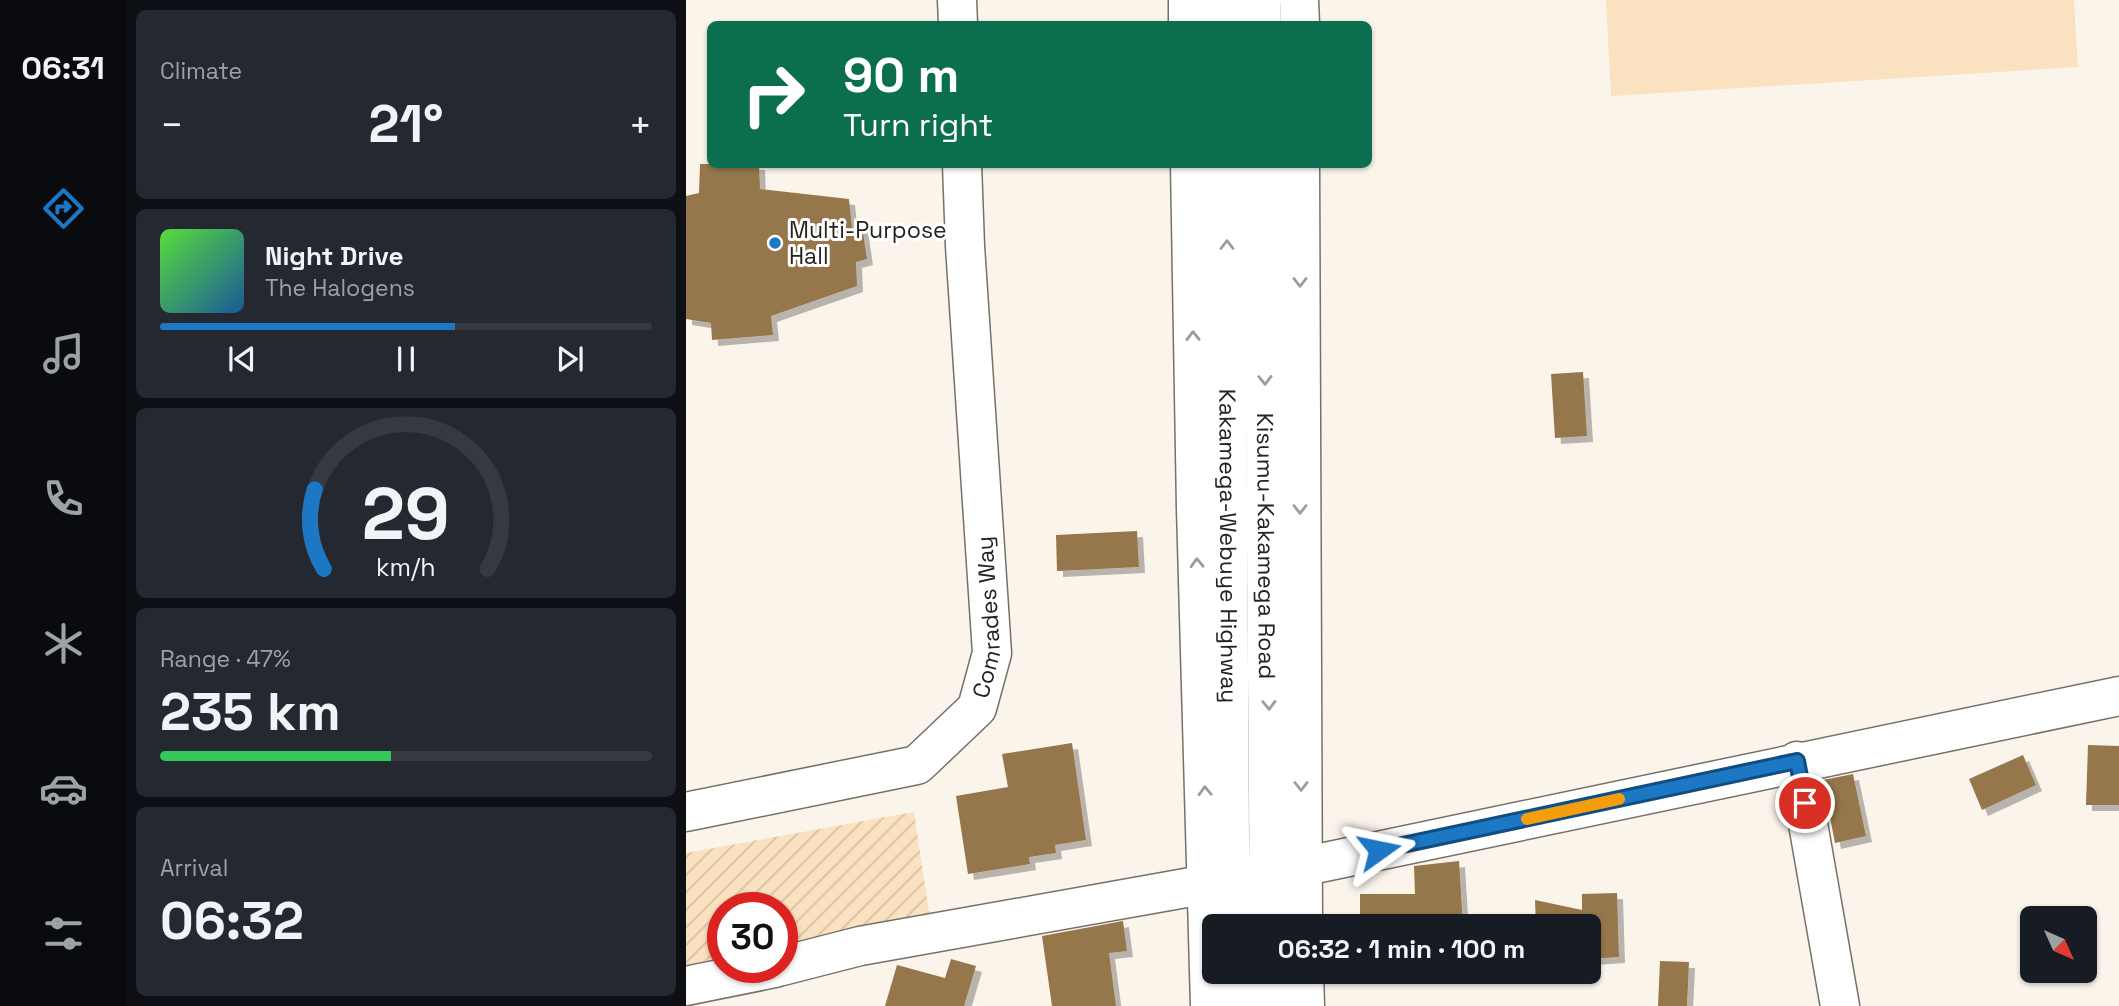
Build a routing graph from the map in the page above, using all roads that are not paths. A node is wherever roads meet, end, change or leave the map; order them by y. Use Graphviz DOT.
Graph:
graph roads {
  1 [pos="957,0"];
  2 [pos="1188,0"];
  3 [pos="1225,0"];
  4 [pos="1261,0"];
  5 [pos="1300,0"];
  6 [pos="958,21"];
  7 [pos="1188,21"];
  8 [pos="1225,21"];
  9 [pos="1262,21"];
  10 [pos="1300,21"];
  11 [pos="962,168"];
  12 [pos="1190,168"];
  13 [pos="1226,168"];
  14 [pos="1263,168"];
  15 [pos="1300,168"];
  16 [pos="2119,696"];
  17 [pos="1797,761"];
  18 [pos="686,812"];
  19 [pos="1301,867"];
  20 [pos="1208,884"];
  21 [pos="1233,914"];
  22 [pos="1269,914"];
  23 [pos="1303,914"];
  24 [pos="798,962"];
  25 [pos="707,982"];
  26 [pos="1237,984"];
  27 [pos="1269,984"];
  28 [pos="1304,984"];
  29 [pos="686,986"];
  30 [pos="1210,1006"];
  31 [pos="1238,1006"];
  32 [pos="1269,1006"];
  33 [pos="1305,1006"];
  34 [pos="1840,1006"];
  1 -- 6 [label="main road"];
  2 -- 7 [label="main road"];
  3 -- 8 [label="main road"];
  4 -- 9 [label="main road"];
  5 -- 10 [label="main road"];
  11 -- 18 [label="main road, Comrades Way"];
  20 -- 12 [label="main road, one-way"];
  21 -- 13 [label="main road, Kakamega-Webuye Highway, one-way"];
  14 -- 22 [label="main road, Kisumu-Kakamega Road, one-way"];
  15 -- 19 [label="main road, one-way"];
  16 -- 17 [label="main road"];
  17 -- 19 [label="main road"];
  17 -- 34 [label="main road"];
  19 -- 23 [label="main road"];
  20 -- 24 [label="main road"];
  20 -- 30 [label="main road"];
  25 -- 29 [label="main road"];
  26 -- 31 [label="main road"];
  27 -- 32 [label="main road"];
  28 -- 33 [label="main road"];
}
